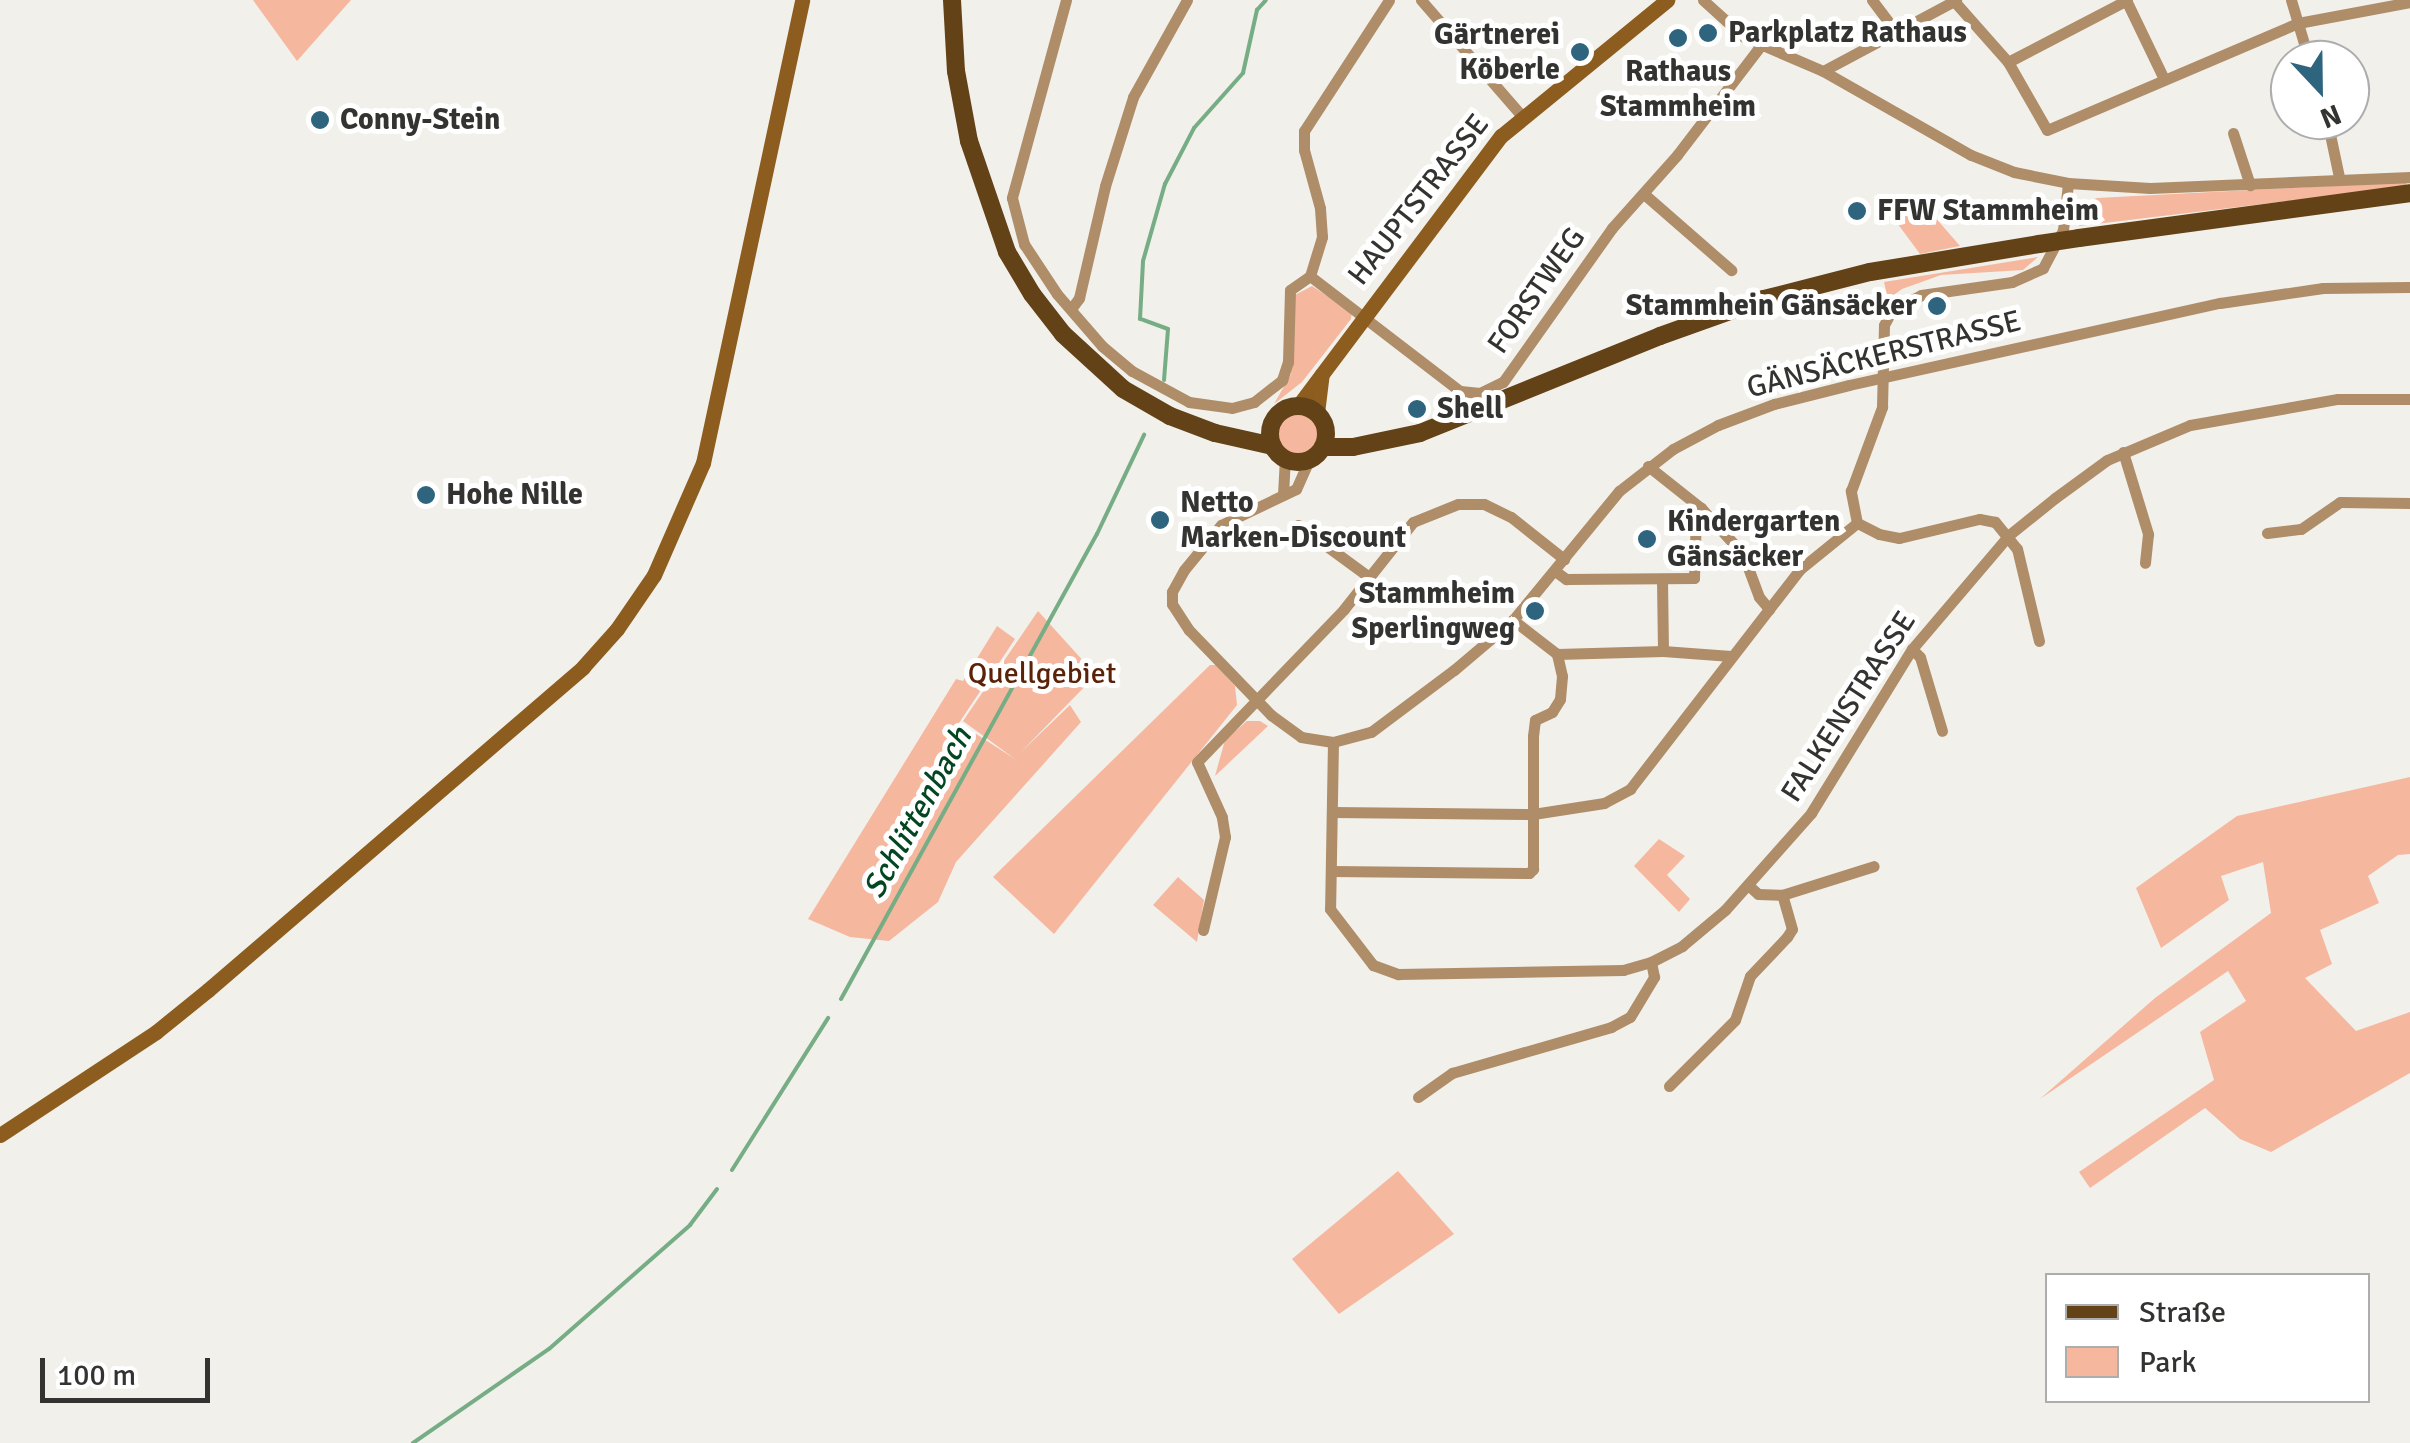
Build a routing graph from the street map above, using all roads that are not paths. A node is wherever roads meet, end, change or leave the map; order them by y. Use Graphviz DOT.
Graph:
graph roads {
  1 [pos="802,0"];
  2 [pos="952,0"];
  3 [pos="1066,0"];
  4 [pos="1187,0"];
  5 [pos="1389,0"];
  6 [pos="1421,0"];
  7 [pos="1668,0"];
  8 [pos="1702,0"];
  9 [pos="1872,0"];
  10 [pos="1955,0"];
  11 [pos="2126,0"];
  12 [pos="2292,0"];
  13 [pos="2410,2"];
  14 [pos="2298,23"];
  15 [pos="1895,32"];
  16 [pos="2303,40"];
  17 [pos="1761,45"];
  18 [pos="2008,62"];
  19 [pos="1823,71"];
  20 [pos="2164,79"];
  21 [pos="1522,116"];
  22 [pos="2233,133"];
  23 [pos="2331,140"];
  24 [pos="2339,177"];
  25 [pos="2410,177"];
  26 [pos="2068,183"];
  27 [pos="2250,185"];
  28 [pos="1644,194"];
  29 [pos="2410,194"];
  30 [pos="1731,270"];
  31 [pos="1310,276"];
  32 [pos="2410,287"];
  33 [pos="1071,309"];
  34 [pos="1364,315"];
  35 [pos="1322,374"];
  36 [pos="1882,378"];
  37 [pos="2410,400"];
  38 [pos="1298,406"];
  39 [pos="1317,413"];
  40 [pos="1271,426"];
  41 [pos="1215,433"];
  42 [pos="1319,447"];
  43 [pos="1279,452"];
  44 [pos="2123,452"];
  45 [pos="1648,466"];
  46 [pos="1283,495"];
  47 [pos="2410,503"];
  48 [pos="1701,508"];
  49 [pos="1857,523"];
  50 [pos="1298,525"];
  51 [pos="2267,533"];
  52 [pos="2009,535"];
  53 [pos="1564,559"];
  54 [pos="2145,563"];
  55 [pos="1555,571"];
  56 [pos="1369,577"];
  57 [pos="1662,579"];
  58 [pos="1769,609"];
  59 [pos="1514,620"];
  60 [pos="2039,640"];
  61 [pos="1912,649"];
  62 [pos="1664,651"];
  63 [pos="1557,654"];
  64 [pos="1731,656"];
  65 [pos="1255,697"];
  66 [pos="1942,731"];
  67 [pos="1333,742"];
  68 [pos="1332,812"];
  69 [pos="1533,814"];
  70 [pos="1874,866"];
  71 [pos="1330,872"];
  72 [pos="1748,885"];
  73 [pos="1782,895"];
  74 [pos="1203,930"];
  75 [pos="1651,962"];
  76 [pos="1669,1086"];
  77 [pos="1418,1097"];
  78 [pos="0,1135"];
  1 -- 78 [label="street"];
  2 -- 41 [label="main road"];
  3 -- 33 [label="street"];
  4 -- 33 [label="street"];
  5 -- 31 [label="street"];
  6 -- 21 [label="street"];
  7 -- 21 [label="street, HAUPTSTRASSE"];
  8 -- 17 [label="street"];
  9 -- 15 [label="street"];
  10 -- 15 [label="street"];
  10 -- 18 [label="street"];
  11 -- 18 [label="street"];
  11 -- 20 [label="street"];
  12 -- 14 [label="street"];
  13 -- 14 [label="street"];
  14 -- 16 [label="street"];
  14 -- 20 [label="street"];
  15 -- 19 [label="street"];
  17 -- 19 [label="street"];
  17 -- 28 [label="street, FORSTWEG"];
  18 -- 20 [label="street"];
  19 -- 26 [label="street"];
  21 -- 34 [label="street, HAUPTSTRASSE"];
  22 -- 27 [label="street"];
  23 -- 24 [label="street"];
  24 -- 25 [label="street"];
  24 -- 27 [label="street"];
  26 -- 27 [label="street"];
  26 -- 36 [label="street"];
  28 -- 30 [label="street"];
  28 -- 34 [label="street, FORSTWEG"];
  29 -- 42 [label="main road, bridge"];
  31 -- 33 [label="street"];
  31 -- 34 [label="street, FORSTWEG"];
  32 -- 36 [label="street, GÄNSÄCKERSTRASSE"];
  34 -- 35 [label="street, HAUPTSTRASSE"];
  35 -- 38 [label="street, HAUPTSTRASSE"];
  35 -- 39 [label="street, HAUPTSTRASSE"];
  36 -- 45 [label="street, GÄNSÄCKERSTRASSE"];
  36 -- 49 [label="street"];
  37 -- 44 [label="street, FALKENSTRASSE"];
  38 -- 39 [label="main road"];
  38 -- 40 [label="main road"];
  39 -- 42 [label="main road"];
  40 -- 41 [label="main road"];
  40 -- 43 [label="main road"];
  41 -- 43 [label="main road"];
  42 -- 43 [label="main road"];
  42 -- 46 [label="street"];
  43 -- 46 [label="street"];
  44 -- 52 [label="street, FALKENSTRASSE"];
  44 -- 54 [label="street"];
  45 -- 48 [label="street"];
  45 -- 53 [label="street, GÄNSÄCKERSTRASSE"];
  46 -- 65 [label="street"];
  47 -- 51 [label="street"];
  48 -- 57 [label="street"];
  48 -- 58 [label="street"];
  49 -- 52 [label="street"];
  49 -- 58 [label="street"];
  50 -- 56 [label="street"];
  52 -- 60 [label="street"];
  52 -- 61 [label="street, FALKENSTRASSE"];
  53 -- 55 [label="street, GÄNSÄCKERSTRASSE"];
  53 -- 56 [label="street"];
  55 -- 57 [label="street"];
  55 -- 59 [label="street, GÄNSÄCKERSTRASSE"];
  56 -- 65 [label="street"];
  57 -- 62 [label="street"];
  58 -- 64 [label="street"];
  59 -- 63 [label="street"];
  59 -- 67 [label="street, GÄNSÄCKERSTRASSE"];
  61 -- 66 [label="street"];
  61 -- 72 [label="street, FALKENSTRASSE"];
  62 -- 63 [label="street"];
  62 -- 64 [label="street"];
  63 -- 69 [label="street"];
  64 -- 69 [label="street"];
  65 -- 67 [label="street"];
  65 -- 74 [label="street"];
  67 -- 68 [label="street, FALKENSTRASSE"];
  68 -- 69 [label="street"];
  68 -- 71 [label="street, FALKENSTRASSE"];
  69 -- 71 [label="street"];
  70 -- 73 [label="street"];
  71 -- 75 [label="street, FALKENSTRASSE"];
  72 -- 73 [label="street"];
  72 -- 75 [label="street, FALKENSTRASSE"];
  73 -- 76 [label="street"];
  75 -- 77 [label="street"];
}
